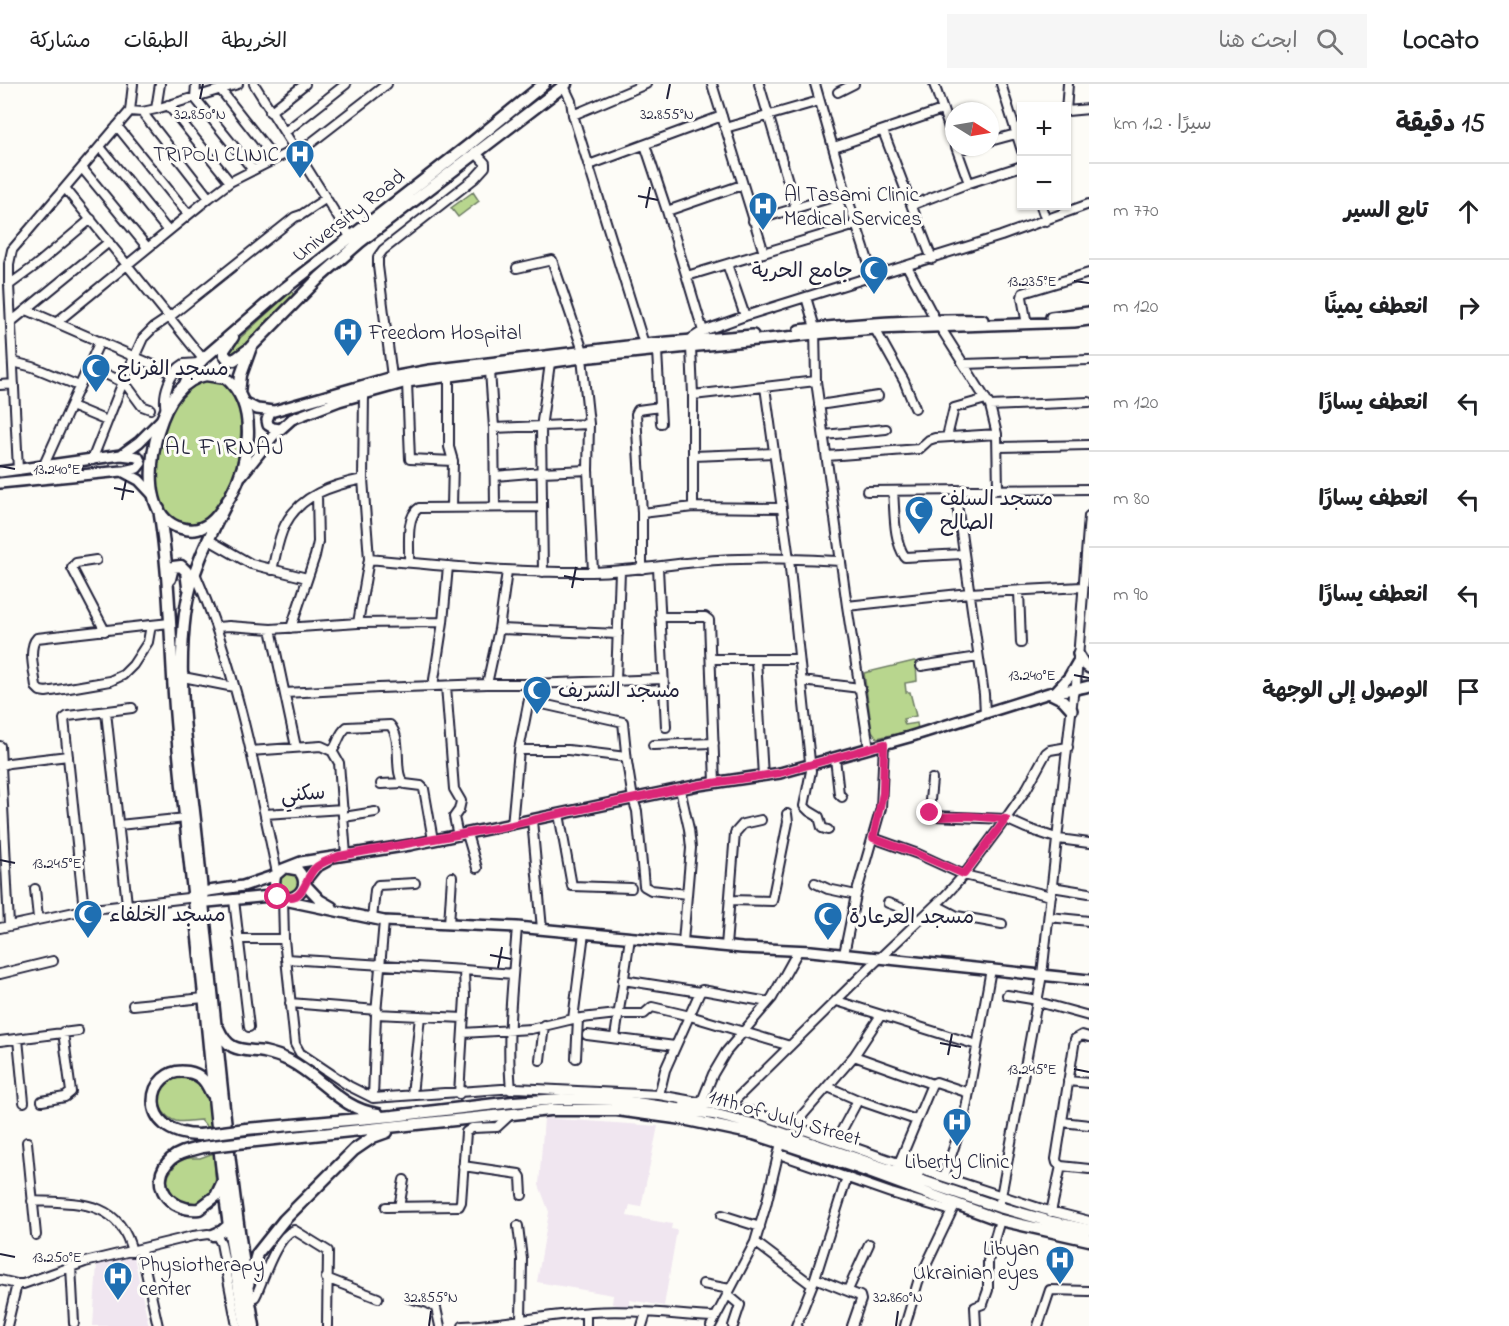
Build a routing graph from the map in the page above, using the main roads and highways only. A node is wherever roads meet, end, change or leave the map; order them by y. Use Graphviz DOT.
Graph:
graph roads {
  1 [pos="544,84"];
  2 [pos="565,85"];
  3 [pos="1089,312"];
  4 [pos="1089,320"];
  5 [pos="938,323"];
  6 [pos="242,325"];
  7 [pos="828,330"];
  8 [pos="691,343"];
  9 [pos="251,347"];
  10 [pos="583,355"];
  11 [pos="185,384"];
  12 [pos="241,397"];
  13 [pos="270,412"];
  14 [pos="164,415"];
  15 [pos="280,429"];
  16 [pos="121,455"];
  17 [pos="122,471"];
  18 [pos="0,472"];
  19 [pos="238,480"];
  20 [pos="0,483"];
  21 [pos="154,496"];
  22 [pos="226,504"];
  23 [pos="159,509"];
  24 [pos="189,593"];
  25 [pos="168,594"];
  26 [pos="1089,668"];
  27 [pos="1089,681"];
  28 [pos="1089,686"];
  29 [pos="1074,688"];
  30 [pos="1052,692"];
  31 [pos="1072,710"];
  32 [pos="343,855"];
  33 [pos="280,872"];
  34 [pos="304,882"];
  35 [pos="283,896"];
  36 [pos="196,898"];
  37 [pos="356,916"];
  38 [pos="1089,980"];
  39 [pos="215,1020"];
  40 [pos="213,1097"];
  41 [pos="706,1102"];
  42 [pos="667,1106"];
  43 [pos="393,1116"];
  44 [pos="406,1122"];
  45 [pos="899,1163"];
  46 [pos="859,1164"];
  47 [pos="223,1181"];
  48 [pos="935,1185"];
  49 [pos="229,1225"];
  50 [pos="1089,1230"];
  51 [pos="213,1235"];
  52 [pos="1089,1240"];
  53 [pos="248,1293"];
  54 [pos="246,1326"];
  55 [pos="254,1326"];
  1 -- 6 [label="highway, University Road"];
  2 -- 9 [label="highway, University Road"];
  3 -- 5 [label="main road"];
  4 -- 5 [label="main road"];
  5 -- 7 [label="main road"];
  5 -- 7 [label="main road"];
  6 -- 9 [label="highway"];
  6 -- 11 [label="highway, University Road"];
  7 -- 8 [label="main road"];
  8 -- 10 [label="main road"];
  8 -- 10 [label="main road"];
  9 -- 12 [label="highway, University Road"];
  10 -- 13 [label="main road"];
  10 -- 15 [label="main road"];
  11 -- 12 [label="highway"];
  11 -- 14 [label="highway"];
  12 -- 13 [label="main road"];
  12 -- 19 [label="highway"];
  13 -- 15 [label="main road"];
  14 -- 16 [label="main road"];
  14 -- 21 [label="highway"];
  15 -- 19 [label="main road"];
  16 -- 17 [label="main road"];
  16 -- 18 [label="main road"];
  17 -- 20 [label="main road"];
  17 -- 21 [label="main road"];
  19 -- 22 [label="highway"];
  21 -- 23 [label="highway"];
  22 -- 23 [label="highway"];
  22 -- 24 [label="highway"];
  23 -- 25 [label="highway"];
  24 -- 25 [label="highway"];
  24 -- 36 [label="highway"];
  25 -- 36 [label="highway"];
  26 -- 30 [label="main road"];
  27 -- 29 [label="main road"];
  28 -- 29 [label="main road"];
  29 -- 30 [label="main road"];
  30 -- 31 [label="main road"];
  30 -- 32 [label="main road"];
  32 -- 33 [label="main road"];
  32 -- 34 [label="main road"];
  33 -- 34 [label="main road"];
  33 -- 35 [label="main road"];
  33 -- 36 [label="main road"];
  34 -- 35 [label="main road"];
  34 -- 37 [label="main road"];
  35 -- 36 [label="main road"];
  35 -- 37 [label="main road"];
  36 -- 39 [label="highway"];
  36 -- 40 [label="highway"];
  37 -- 38 [label="main road"];
  39 -- 43 [label="highway"];
  39 -- 53 [label="highway"];
  40 -- 43 [label="highway, 11th of July Street, bridge"];
  40 -- 47 [label="highway"];
  41 -- 42 [label="highway"];
  42 -- 44 [label="highway, 11th of July Street"];
  42 -- 46 [label="highway, 11th of July Street"];
  43 -- 44 [label="highway, 11th of July Street"];
  44 -- 46 [label="highway, 11th of July Street"];
  44 -- 47 [label="highway, 11th of July Street, bridge"];
  44 -- 53 [label="highway"];
  45 -- 48 [label="highway"];
  46 -- 48 [label="highway, 11th of July Street"];
  46 -- 52 [label="highway, 11th of July Street"];
  47 -- 49 [label="highway"];
  48 -- 50 [label="highway, 11th of July Street"];
  49 -- 51 [label="highway"];
  49 -- 54 [label="highway"];
  53 -- 55 [label="highway"];
}
